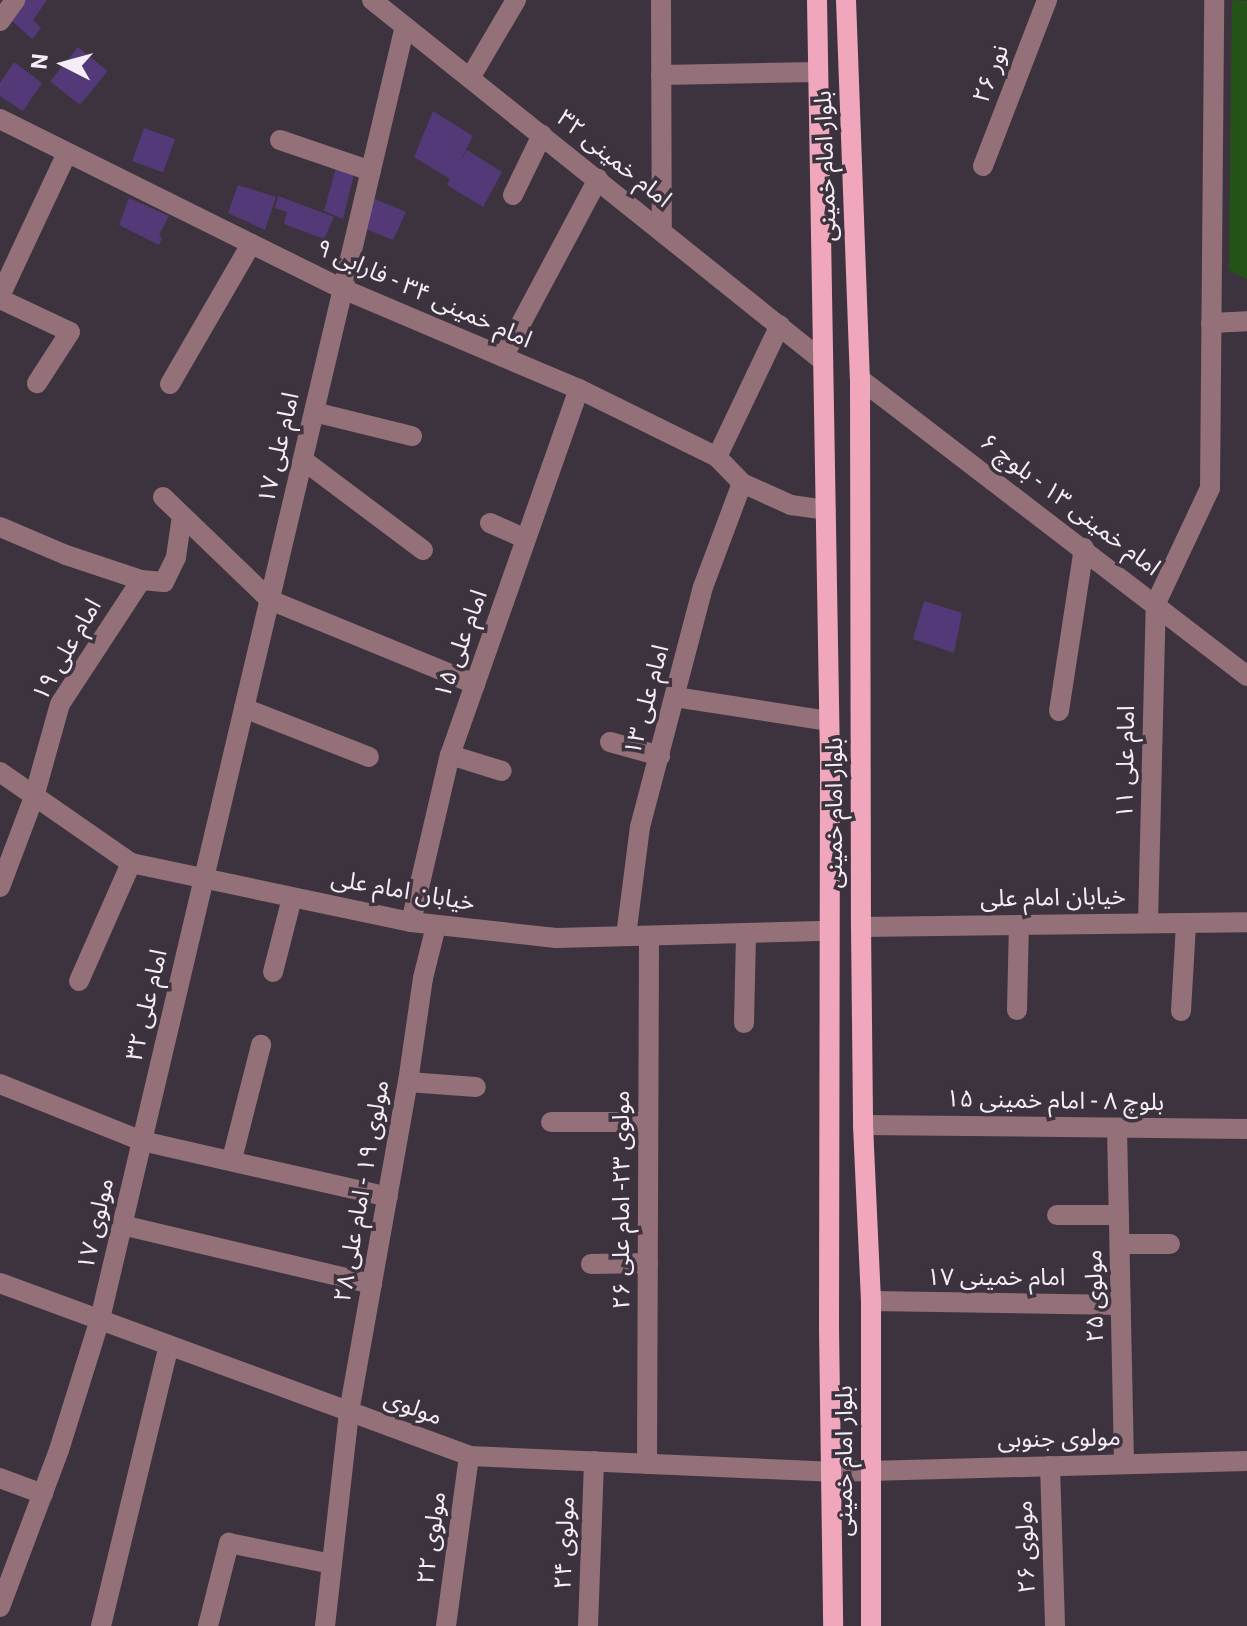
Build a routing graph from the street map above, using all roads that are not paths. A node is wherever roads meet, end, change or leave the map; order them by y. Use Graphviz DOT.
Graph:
graph roads {
  1 [pos="15,0"];
  2 [pos="372,0"];
  3 [pos="516,0"];
  4 [pos="661,0"];
  5 [pos="817,0"];
  6 [pos="846,0"];
  7 [pos="1047,0"];
  8 [pos="1214,0"];
  9 [pos="0,21"];
  10 [pos="405,26"];
  11 [pos="818,72"];
  12 [pos="661,75"];
  13 [pos="470,78"];
  14 [pos="0,119"];
  15 [pos="542,135"];
  16 [pos="280,140"];
  17 [pos="67,153"];
  18 [pos="983,166"];
  19 [pos="371,171"];
  20 [pos="598,179"];
  21 [pos="513,195"];
  22 [pos="662,230"];
  23 [pos="251,244"];
  24 [pos="343,289"];
  25 [pos="0,298"];
  26 [pos="1247,321"];
  27 [pos="1211,323"];
  28 [pos="780,325"];
  29 [pos="503,357"];
  30 [pos="823,361"];
  31 [pos="860,379"];
  32 [pos="37,383"];
  33 [pos="170,384"];
  34 [pos="579,389"];
  35 [pos="314,412"];
  36 [pos="412,436"];
  37 [pos="717,457"];
  38 [pos="303,460"];
  39 [pos="742,483"];
  40 [pos="163,497"];
  41 [pos="826,510"];
  42 [pos="182,516"];
  43 [pos="490,523"];
  44 [pos="0,527"];
  45 [pos="526,539"];
  46 [pos="1084,548"];
  47 [pos="423,550"];
  48 [pos="141,580"];
  49 [pos="270,600"];
  50 [pos="1156,603"];
  51 [pos="1247,676"];
  52 [pos="475,684"];
  53 [pos="675,697"];
  54 [pos="244,708"];
  55 [pos="1059,711"];
  56 [pos="829,721"];
  57 [pos="610,742"];
  58 [pos="450,755"];
  59 [pos="660,756"];
  60 [pos="369,757"];
  61 [pos="502,771"];
  62 [pos="0,772"];
  63 [pos="34,797"];
  64 [pos="131,863"];
  65 [pos="203,881"];
  66 [pos="0,887"];
  67 [pos="292,898"];
  68 [pos="411,922"];
  69 [pos="1247,922"];
  70 [pos="1148,923"];
  71 [pos="1186,923"];
  72 [pos="1019,925"];
  73 [pos="436,926"];
  74 [pos="861,927"];
  75 [pos="829,931"];
  76 [pos="746,933"];
  77 [pos="626,936"];
  78 [pos="649,936"];
  79 [pos="273,972"];
  80 [pos="79,981"];
  81 [pos="1017,1010"];
  82 [pos="1181,1011"];
  83 [pos="744,1023"];
  84 [pos="261,1045"];
  85 [pos="408,1082"];
  86 [pos="0,1084"];
  87 [pos="476,1087"];
  88 [pos="551,1122"];
  89 [pos="648,1122"];
  90 [pos="863,1125"];
  91 [pos="1117,1128"];
  92 [pos="1247,1129"];
  93 [pos="142,1141"];
  94 [pos="232,1159"];
  95 [pos="388,1197"];
  96 [pos="1057,1215"];
  97 [pos="1119,1215"];
  98 [pos="122,1225"];
  99 [pos="1120,1244"];
  100 [pos="1170,1244"];
  101 [pos="648,1263"];
  102 [pos="591,1264"];
  103 [pos="0,1283"];
  104 [pos="372,1284"];
  105 [pos="871,1301"];
  106 [pos="1121,1305"];
  107 [pos="100,1319"];
  108 [pos="169,1345"];
  109 [pos="349,1412"];
  110 [pos="469,1456"];
  111 [pos="594,1461"];
  112 [pos="1247,1461"];
  113 [pos="647,1464"];
  114 [pos="1124,1464"];
  115 [pos="1050,1466"];
  116 [pos="872,1470"];
  117 [pos="831,1472"];
  118 [pos="0,1478"];
  119 [pos="43,1494"];
  120 [pos="332,1564"];
  121 [pos="7,1566"];
  122 [pos="0,1607"];
  123 [pos="101,1626"];
  124 [pos="208,1626"];
  125 [pos="325,1626"];
  126 [pos="446,1626"];
  127 [pos="588,1626"];
  128 [pos="833,1626"];
  129 [pos="871,1626"];
  130 [pos="1055,1626"];
  1 -- 9 [label="street"];
  2 -- 10 [label="street, امام خمینی ۳۲"];
  3 -- 13 [label="street"];
  4 -- 12 [label="street"];
  5 -- 11 [label="main road, بلوار امام خمینی"];
  6 -- 31 [label="main road, بلوار امام خمینی"];
  7 -- 18 [label="street, نور ۲۶"];
  8 -- 27 [label="street"];
  10 -- 13 [label="street, امام خمینی ۳۲"];
  10 -- 19 [label="street, امام علی ۱۷"];
  11 -- 12 [label="street"];
  11 -- 30 [label="main road, بلوار امام خمینی"];
  12 -- 22 [label="street"];
  13 -- 15 [label="street, امام خمینی ۳۲"];
  14 -- 17 [label="street, امام خمینی ۳۴ - فارابی ۹"];
  15 -- 20 [label="street, امام خمینی ۳۲"];
  15 -- 21 [label="street"];
  16 -- 19 [label="street"];
  17 -- 23 [label="street, امام خمینی ۳۴ - فارابی ۹"];
  17 -- 25 [label="street"];
  19 -- 24 [label="street, امام علی ۱۷"];
  20 -- 22 [label="street, امام خمینی ۳۲"];
  20 -- 29 [label="street"];
  22 -- 28 [label="street, امام خمینی ۳۲"];
  23 -- 24 [label="street, امام خمینی ۳۴ - فارابی ۹"];
  23 -- 33 [label="street"];
  24 -- 29 [label="street, امام خمینی ۳۴ - فارابی ۹"];
  24 -- 35 [label="street, امام علی ۱۷"];
  25 -- 32 [label="street"];
  26 -- 27 [label="street"];
  27 -- 50 [label="street"];
  28 -- 30 [label="street, امام خمینی ۳۲"];
  28 -- 37 [label="street"];
  29 -- 34 [label="street, امام خمینی ۳۴ - فارابی ۹"];
  30 -- 41 [label="main road, بلوار امام خمینی"];
  31 -- 46 [label="street, امام خمینی ۱۳ - بلوچ ۶"];
  31 -- 74 [label="main road, بلوار امام خمینی"];
  34 -- 37 [label="street, امام خمینی ۳۴ - فارابی ۹"];
  34 -- 45 [label="street, امام علی ۱۵"];
  35 -- 36 [label="street"];
  35 -- 38 [label="street, امام علی ۱۷"];
  37 -- 39 [label="street, امام خمینی ۳۴ - فارابی ۹"];
  38 -- 47 [label="street"];
  38 -- 49 [label="street, امام علی ۱۷"];
  39 -- 41 [label="street, امام خمینی ۳۴ - فارابی ۹"];
  39 -- 53 [label="street, امام علی ۱۳"];
  40 -- 42 [label="street"];
  41 -- 56 [label="main road, بلوار امام خمینی"];
  42 -- 48 [label="street"];
  42 -- 49 [label="street"];
  43 -- 45 [label="street"];
  44 -- 48 [label="street"];
  45 -- 52 [label="street, امام علی ۱۵"];
  46 -- 50 [label="street, امام خمینی ۱۳ - بلوچ ۶"];
  46 -- 55 [label="street"];
  48 -- 63 [label="street, امام علی ۱۹"];
  49 -- 52 [label="street"];
  49 -- 54 [label="street, امام علی ۱۷"];
  50 -- 51 [label="street, امام خمینی ۱۳ - بلوچ ۶"];
  50 -- 70 [label="street, امام علی ۱۱"];
  52 -- 58 [label="street, امام علی ۱۵"];
  53 -- 56 [label="street"];
  53 -- 59 [label="street, امام علی ۱۳"];
  54 -- 60 [label="street"];
  54 -- 65 [label="street, امام علی ۱۷"];
  56 -- 75 [label="main road, بلوار امام خمینی"];
  57 -- 59 [label="street"];
  58 -- 61 [label="street"];
  58 -- 68 [label="street, امام علی ۱۵"];
  59 -- 77 [label="street, امام علی ۱۳"];
  62 -- 63 [label="street, خیابان امام علی"];
  63 -- 64 [label="street, خیابان امام علی"];
  63 -- 66 [label="street, امام علی ۱۹"];
  64 -- 65 [label="street, خیابان امام علی"];
  64 -- 80 [label="street"];
  65 -- 67 [label="street, خیابان امام علی"];
  65 -- 93 [label="street, امام علی ۳۲"];
  67 -- 68 [label="street, خیابان امام علی"];
  67 -- 79 [label="street"];
  68 -- 73 [label="street, خیابان امام علی"];
  69 -- 71 [label="street, خیابان امام علی"];
  70 -- 71 [label="street, خیابان امام علی"];
  70 -- 72 [label="street, خیابان امام علی"];
  71 -- 82 [label="street"];
  72 -- 74 [label="street, خیابان امام علی"];
  72 -- 81 [label="street"];
  73 -- 77 [label="street, خیابان امام علی"];
  73 -- 85 [label="street, مولوی ۱۹ - امام علی ۲۸"];
  74 -- 75 [label="main road"];
  74 -- 90 [label="main road, بلوار امام خمینی"];
  75 -- 76 [label="street, خیابان امام علی"];
  75 -- 117 [label="main road, بلوار امام خمینی"];
  76 -- 78 [label="street, خیابان امام علی"];
  76 -- 83 [label="street"];
  77 -- 78 [label="street, خیابان امام علی"];
  78 -- 89 [label="street, مولوی ۲۳- امام علی ۲۶"];
  84 -- 94 [label="street"];
  85 -- 87 [label="street"];
  85 -- 95 [label="street, مولوی ۱۹ - امام علی ۲۸"];
  86 -- 93 [label="street"];
  88 -- 89 [label="street"];
  89 -- 101 [label="street, مولوی ۲۳- امام علی ۲۶"];
  90 -- 91 [label="street, بلوچ ۸ - امام خمینی ۱۵"];
  90 -- 105 [label="main road, بلوار امام خمینی"];
  91 -- 92 [label="street, بلوچ ۸ - امام خمینی ۱۵"];
  91 -- 97 [label="street, مولوی ۲۵"];
  93 -- 94 [label="street"];
  93 -- 98 [label="street, مولوی ۱۷"];
  94 -- 95 [label="street"];
  95 -- 104 [label="street, مولوی ۱۹ - امام علی ۲۸"];
  96 -- 97 [label="street"];
  97 -- 99 [label="street, مولوی ۲۵"];
  98 -- 104 [label="street"];
  98 -- 107 [label="street, مولوی ۱۷"];
  99 -- 100 [label="street"];
  99 -- 106 [label="street, مولوی ۲۵"];
  101 -- 102 [label="street"];
  101 -- 113 [label="street, مولوی ۲۳- امام علی ۲۶"];
  103 -- 107 [label="street, مولوی"];
  104 -- 109 [label="street, مولوی ۱۹ - امام علی ۲۸"];
  105 -- 106 [label="street, امام خمینی ۱۷"];
  105 -- 116 [label="main road, بلوار امام خمینی"];
  106 -- 114 [label="street, مولوی ۲۵"];
  107 -- 108 [label="street, مولوی"];
  107 -- 119 [label="street, مولوی ۱۷"];
  108 -- 109 [label="street, مولوی"];
  108 -- 123 [label="street"];
  109 -- 110 [label="street, مولوی"];
  109 -- 120 [label="street, مولوی ۱۹ - امام علی ۲۸"];
  110 -- 111 [label="street, مولوی"];
  110 -- 126 [label="street, مولوی ۲۲"];
  111 -- 113 [label="street, مولوی"];
  111 -- 127 [label="street, مولوی ۲۴"];
  112 -- 114 [label="street, مولوی جنوبی"];
  113 -- 117 [label="street, مولوی"];
  114 -- 115 [label="street, مولوی جنوبی"];
  115 -- 116 [label="street, مولوی جنوبی"];
  115 -- 130 [label="street, مولوی ۲۶"];
  116 -- 117 [label="street, مولوی جنوبی"];
  116 -- 129 [label="main road, بلوار امام خمینی"];
  117 -- 128 [label="main road, بلوار امام خمینی"];
  118 -- 119 [label="street"];
  119 -- 121 [label="street, مولوی ۱۷"];
  120 -- 124 [label="street"];
  120 -- 125 [label="street, مولوی ۱۹ - امام علی ۲۸"];
  121 -- 122 [label="street, مولوی ۱۷"];
}
